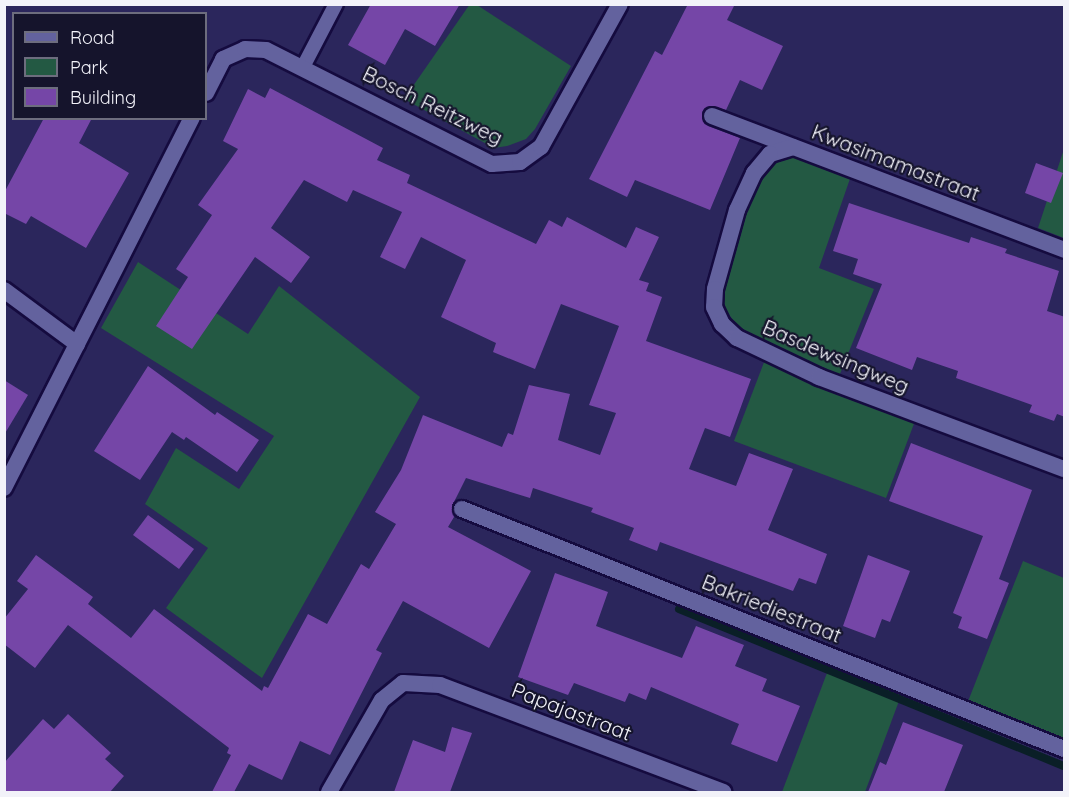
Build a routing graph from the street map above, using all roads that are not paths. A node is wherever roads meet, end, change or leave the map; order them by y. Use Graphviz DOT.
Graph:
graph roads {
  1 [pos="336,4"];
  2 [pos="620,4"];
  3 [pos="303,67"];
  4 [pos="207,91"];
  5 [pos="712,116"];
  6 [pos="191,120"];
  7 [pos="793,147"];
  8 [pos="1065,250"];
  9 [pos="4,290"];
  10 [pos="77,344"];
  11 [pos="1065,469"];
  12 [pos="4,488"];
  13 [pos="462,508"];
  14 [pos="1065,749"];
  15 [pos="329,792"];
  16 [pos="723,792"];
  1 -- 3 [label="lane"];
  2 -- 3 [label="street, Bosch Reitzweg"];
  3 -- 4 [label="street, Bosch Reitzweg"];
  5 -- 7 [label="street, Kwasimamastraat"];
  6 -- 10 [label="street"];
  7 -- 8 [label="street, Kwasimamastraat"];
  7 -- 11 [label="street, Basdewsingweg"];
  9 -- 10 [label="street"];
  10 -- 12 [label="street"];
  13 -- 14 [label="street, Bakriediestraat"];
  15 -- 16 [label="street, Papajastraat"];
}
